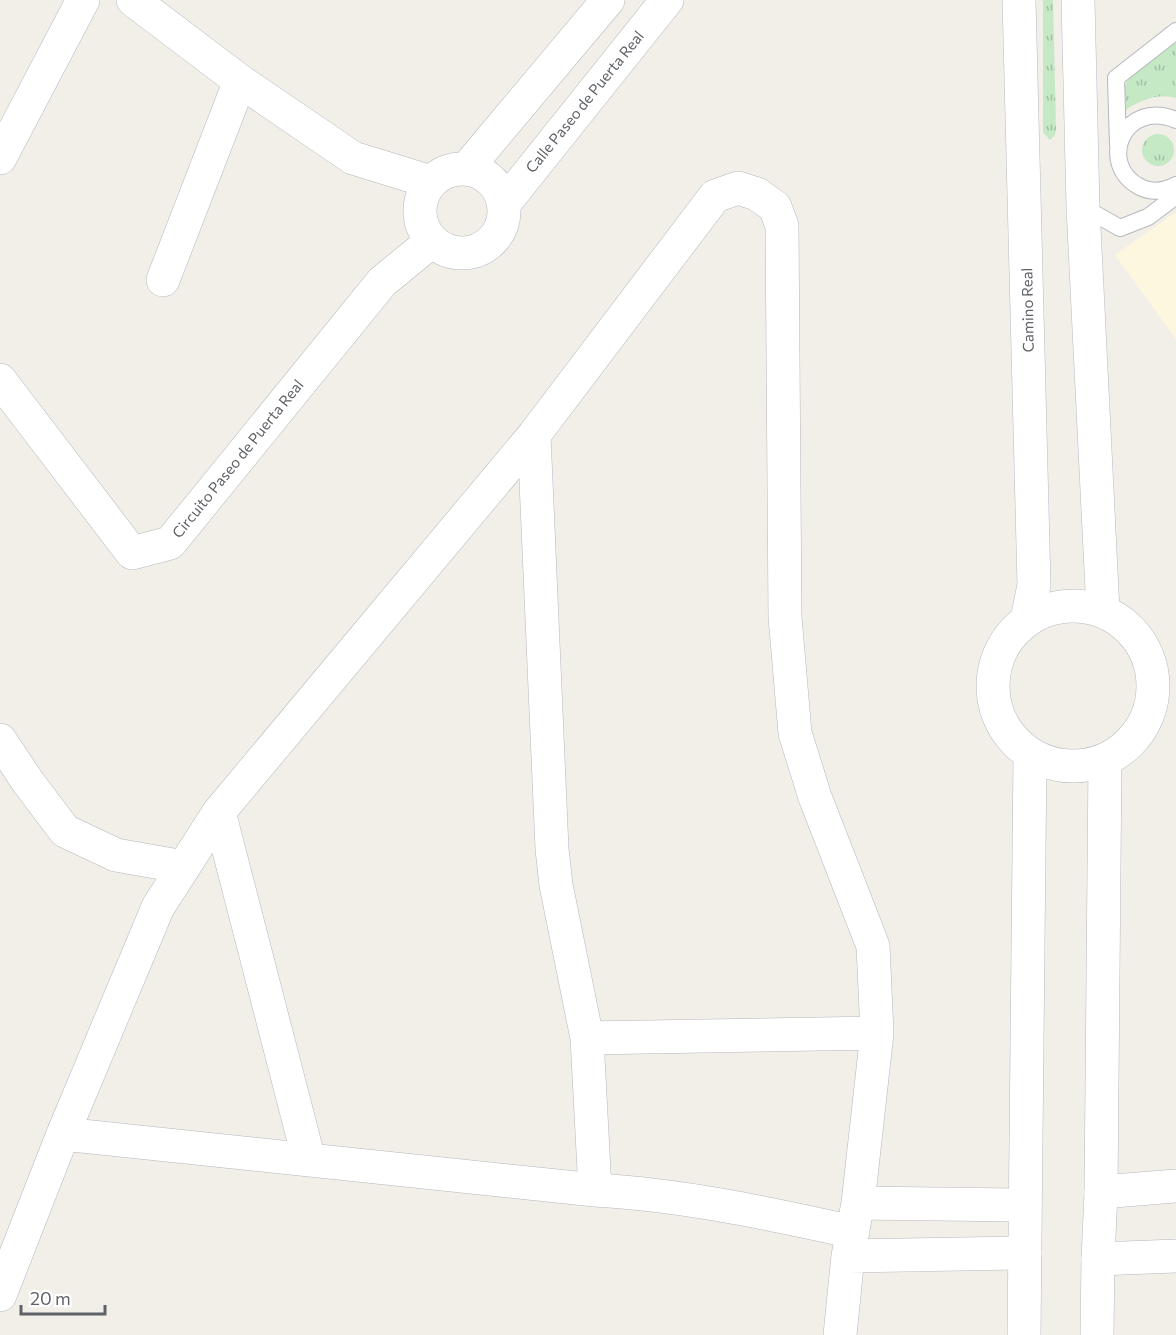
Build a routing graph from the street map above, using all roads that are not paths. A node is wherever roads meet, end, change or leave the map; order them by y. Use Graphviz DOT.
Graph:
graph roads {
  1 [pos="83,0"];
  2 [pos="133,0"];
  3 [pos="608,0"];
  4 [pos="667,0"];
  5 [pos="1019,0"];
  6 [pos="1078,0"];
  7 [pos="1176,31"];
  8 [pos="240,81"];
  9 [pos="1176,120"];
  10 [pos="1118,150"];
  11 [pos="0,158"];
  12 [pos="466,168"];
  13 [pos="431,182"];
  14 [pos="1176,184"];
  15 [pos="1146,190"];
  16 [pos="1176,196"];
  17 [pos="504,204"];
  18 [pos="1083,207"];
  19 [pos="1148,217"];
  20 [pos="432,241"];
  21 [pos="163,280"];
  22 [pos="0,380"];
  23 [pos="534,435"];
  24 [pos="1103,611"];
  25 [pos="1027,620"];
  26 [pos="1030,754"];
  27 [pos="4,756"];
  28 [pos="1105,760"];
  29 [pos="219,812"];
  30 [pos="184,867"];
  31 [pos="878,1033"];
  32 [pos="587,1038"];
  33 [pos="63,1134"];
  34 [pos="309,1160"];
  35 [pos="1176,1186"];
  36 [pos="595,1190"];
  37 [pos="1101,1192"];
  38 [pos="1025,1205"];
  39 [pos="853,1230"];
  40 [pos="1025,1253"];
  41 [pos="1176,1256"];
  42 [pos="1098,1259"];
  43 [pos="0,1295"];
  44 [pos="840,1335"];
  45 [pos="1024,1335"];
  46 [pos="1097,1335"];
  1 -- 11 [label="street"];
  2 -- 8 [label="street"];
  3 -- 12 [label="street"];
  4 -- 17 [label="street, Calle Paseo de Puerta Real"];
  5 -- 25 [label="street, Camino Real"];
  6 -- 18 [label="street"];
  7 -- 10 [label="lane"];
  8 -- 13 [label="street"];
  8 -- 21 [label="street"];
  9 -- 10 [label="lane"];
  10 -- 15 [label="lane"];
  12 -- 13 [label="street"];
  12 -- 17 [label="street"];
  13 -- 20 [label="street"];
  14 -- 15 [label="lane"];
  15 -- 19 [label="lane"];
  16 -- 19 [label="lane"];
  17 -- 20 [label="street"];
  18 -- 19 [label="lane"];
  18 -- 24 [label="street"];
  20 -- 22 [label="street, Circuito Paseo de Puerta Real"];
  23 -- 29 [label="street"];
  23 -- 31 [label="street"];
  23 -- 32 [label="street"];
  24 -- 25 [label="street"];
  24 -- 28 [label="street"];
  25 -- 26 [label="street"];
  26 -- 28 [label="street"];
  26 -- 38 [label="street"];
  27 -- 30 [label="street"];
  28 -- 37 [label="street"];
  29 -- 30 [label="street"];
  29 -- 34 [label="street"];
  30 -- 33 [label="street"];
  31 -- 32 [label="street"];
  31 -- 39 [label="street"];
  32 -- 36 [label="street"];
  33 -- 34 [label="street"];
  33 -- 43 [label="street"];
  34 -- 36 [label="street"];
  35 -- 37 [label="street"];
  36 -- 39 [label="street"];
  37 -- 42 [label="street"];
  38 -- 39 [label="street"];
  38 -- 40 [label="street"];
  39 -- 40 [label="street"];
  39 -- 44 [label="street"];
  40 -- 45 [label="street"];
  41 -- 42 [label="street"];
  42 -- 46 [label="street"];
}
